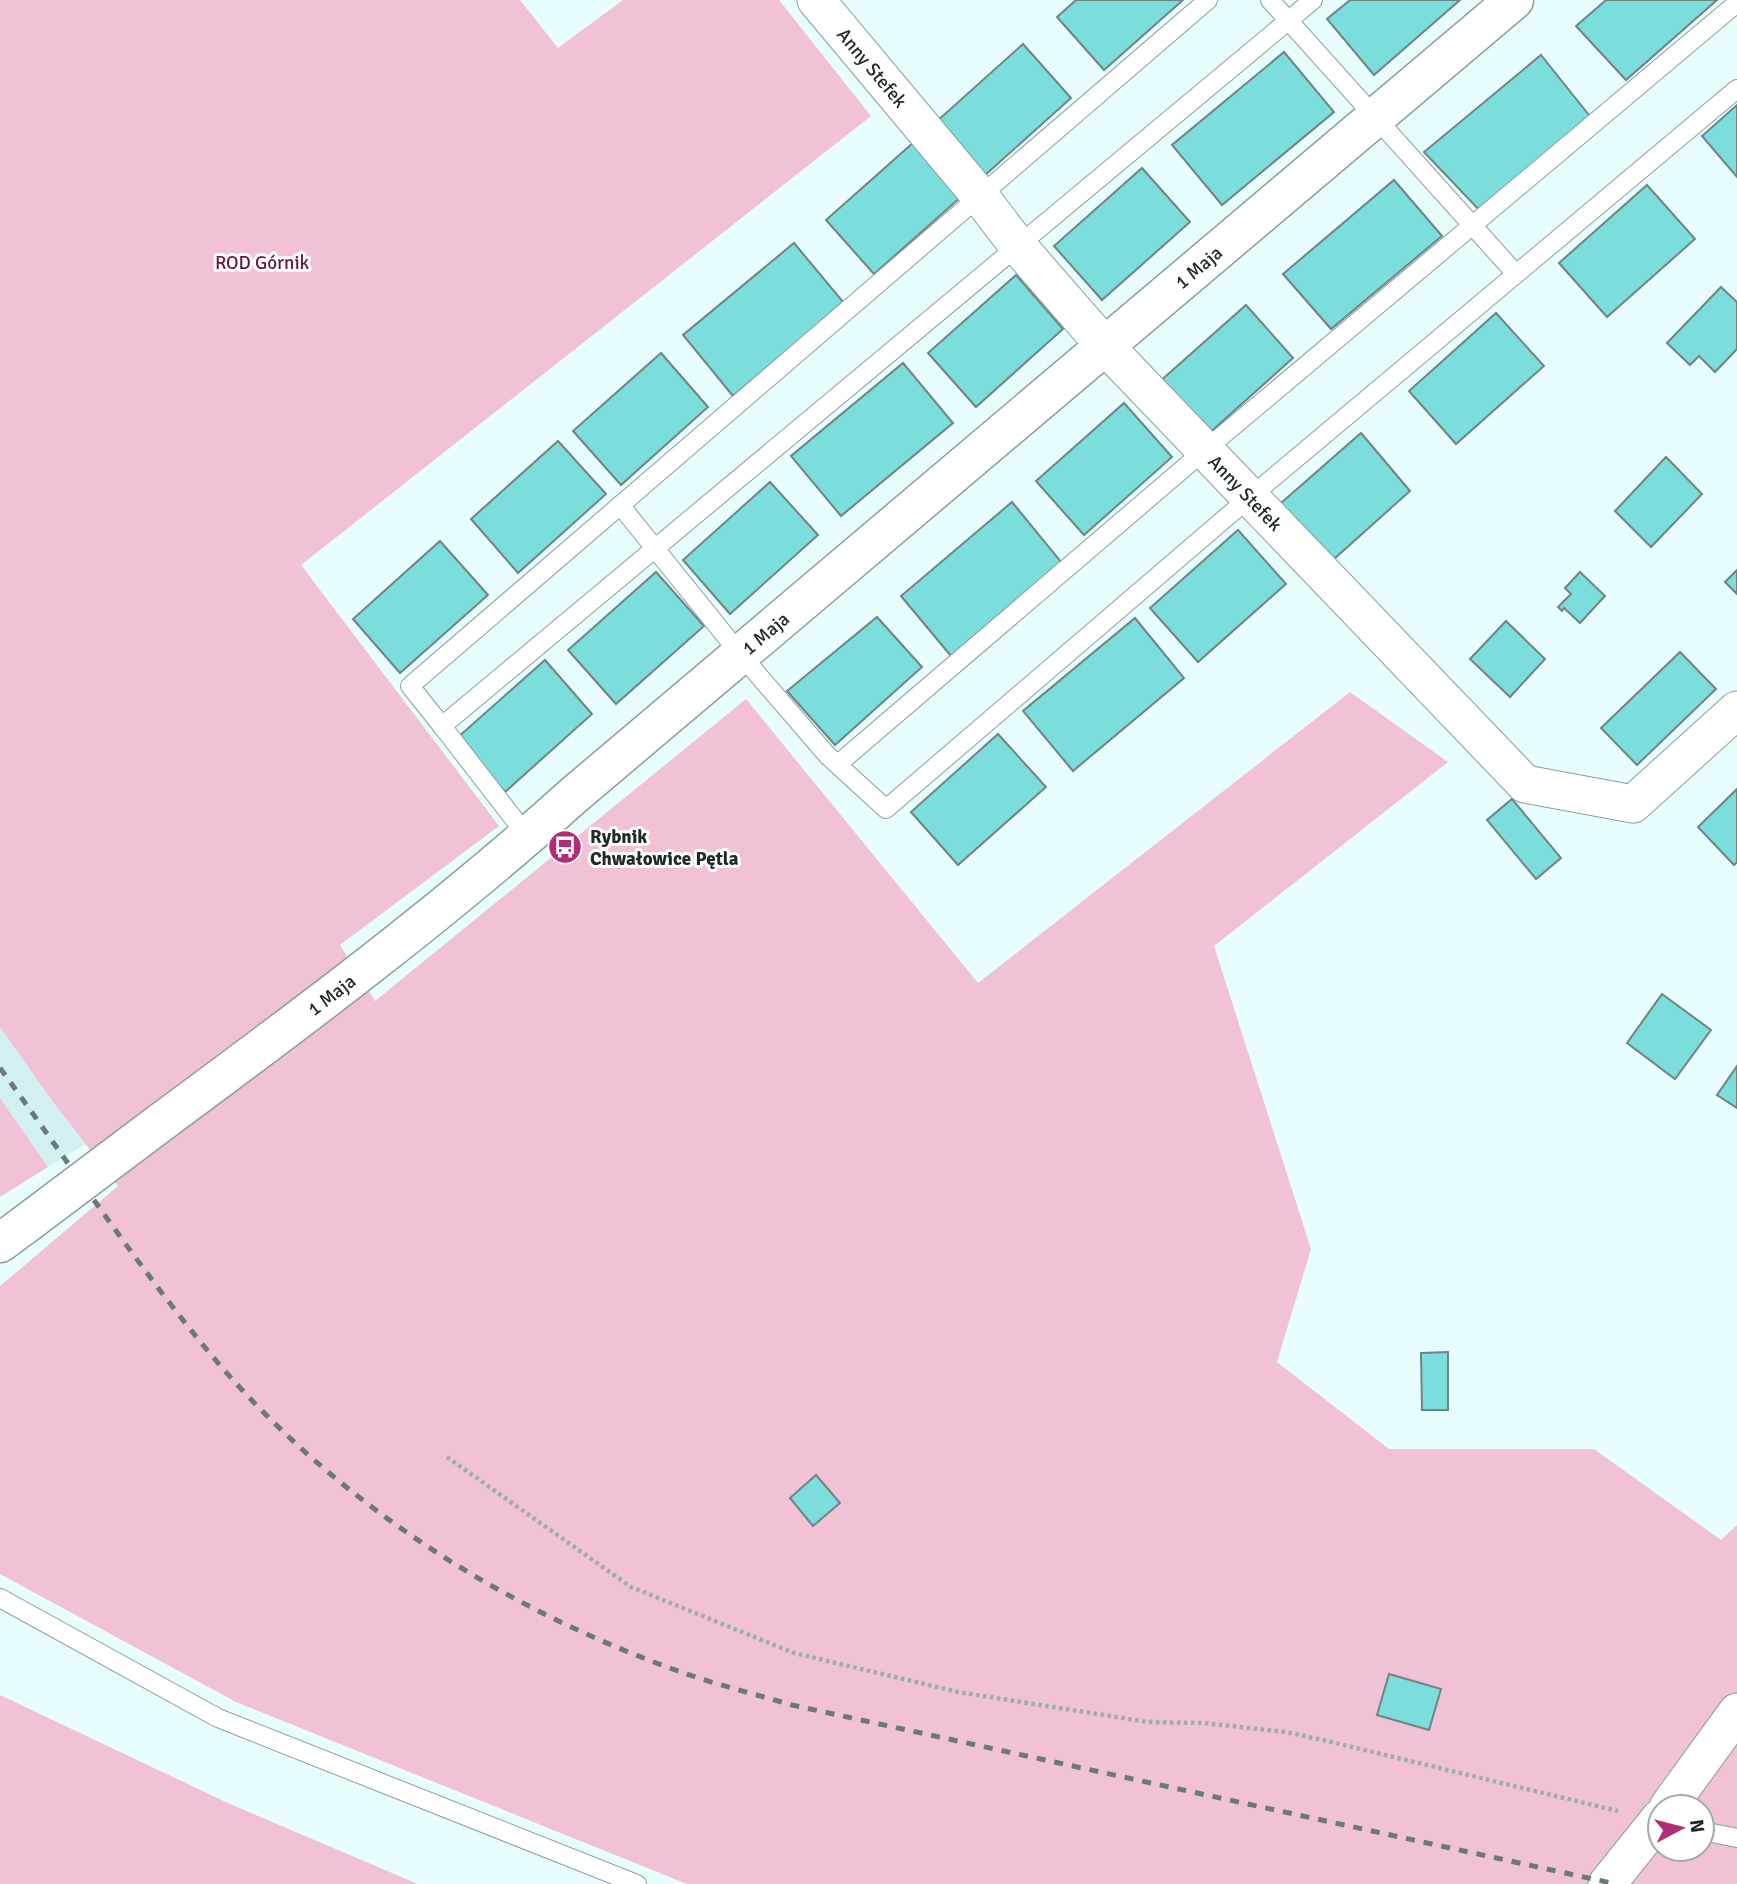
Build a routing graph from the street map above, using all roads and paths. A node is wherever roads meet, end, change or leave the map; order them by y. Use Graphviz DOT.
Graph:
graph roads {
  1 [pos="816,0"];
  2 [pos="1208,0"];
  3 [pos="1270,0"];
  4 [pos="1313,0"];
  5 [pos="1514,0"];
  6 [pos="1737,3"];
  7 [pos="1289,20"];
  8 [pos="1737,89"];
  9 [pos="1375,117"];
  10 [pos="979,195"];
  11 [pos="1472,226"];
  12 [pos="1018,246"];
  13 [pos="1516,274"];
  14 [pos="1104,345"];
  15 [pos="1205,450"];
  16 [pos="1250,497"];
  17 [pos="620,505"];
  18 [pos="655,549"];
  19 [pos="740,654"];
  20 [pos="1737,710"];
  21 [pos="442,726"];
  22 [pos="838,764"];
  23 [pos="528,837"];
  24 [pos="11,1235"];
  25 [pos="447,1457"];
  26 [pos="0,1598"];
  27 [pos="1737,1712"];
  28 [pos="1679,1793"];
  29 [pos="1646,1815"];
  30 [pos="1716,1834"];
  31 [pos="1646,1836"];
  32 [pos="1737,1838"];
  33 [pos="637,1884"];
  34 [pos="1607,1884"];
  1 -- 10 [label="street, Anny Stefek"];
  2 -- 10 [label="lane"];
  3 -- 7 [label="lane"];
  4 -- 7 [label="lane"];
  5 -- 9 [label="main road, 1 Maja"];
  6 -- 11 [label="lane"];
  7 -- 9 [label="lane"];
  7 -- 12 [label="lane"];
  8 -- 13 [label="lane"];
  9 -- 11 [label="lane"];
  9 -- 14 [label="main road, 1 Maja"];
  10 -- 12 [label="street, Anny Stefek"];
  10 -- 17 [label="lane"];
  11 -- 13 [label="lane"];
  11 -- 15 [label="lane"];
  12 -- 14 [label="street, Anny Stefek"];
  12 -- 18 [label="lane"];
  13 -- 16 [label="lane"];
  14 -- 15 [label="street, Anny Stefek"];
  14 -- 19 [label="main road, 1 Maja"];
  15 -- 16 [label="street, Anny Stefek"];
  15 -- 22 [label="lane"];
  16 -- 20 [label="street, Anny Stefek"];
  16 -- 22 [label="lane"];
  17 -- 18 [label="lane"];
  17 -- 21 [label="lane"];
  18 -- 19 [label="lane"];
  18 -- 21 [label="lane"];
  19 -- 22 [label="lane"];
  19 -- 23 [label="main road, 1 Maja"];
  21 -- 23 [label="lane"];
  23 -- 24 [label="main road, 1 Maja, bridge"];
  25 -- 29 [label="path"];
  26 -- 33 [label="lane"];
  27 -- 28 [label="street"];
  30 -- 32 [label="lane"];
  31 -- 34 [label="street"];
}
